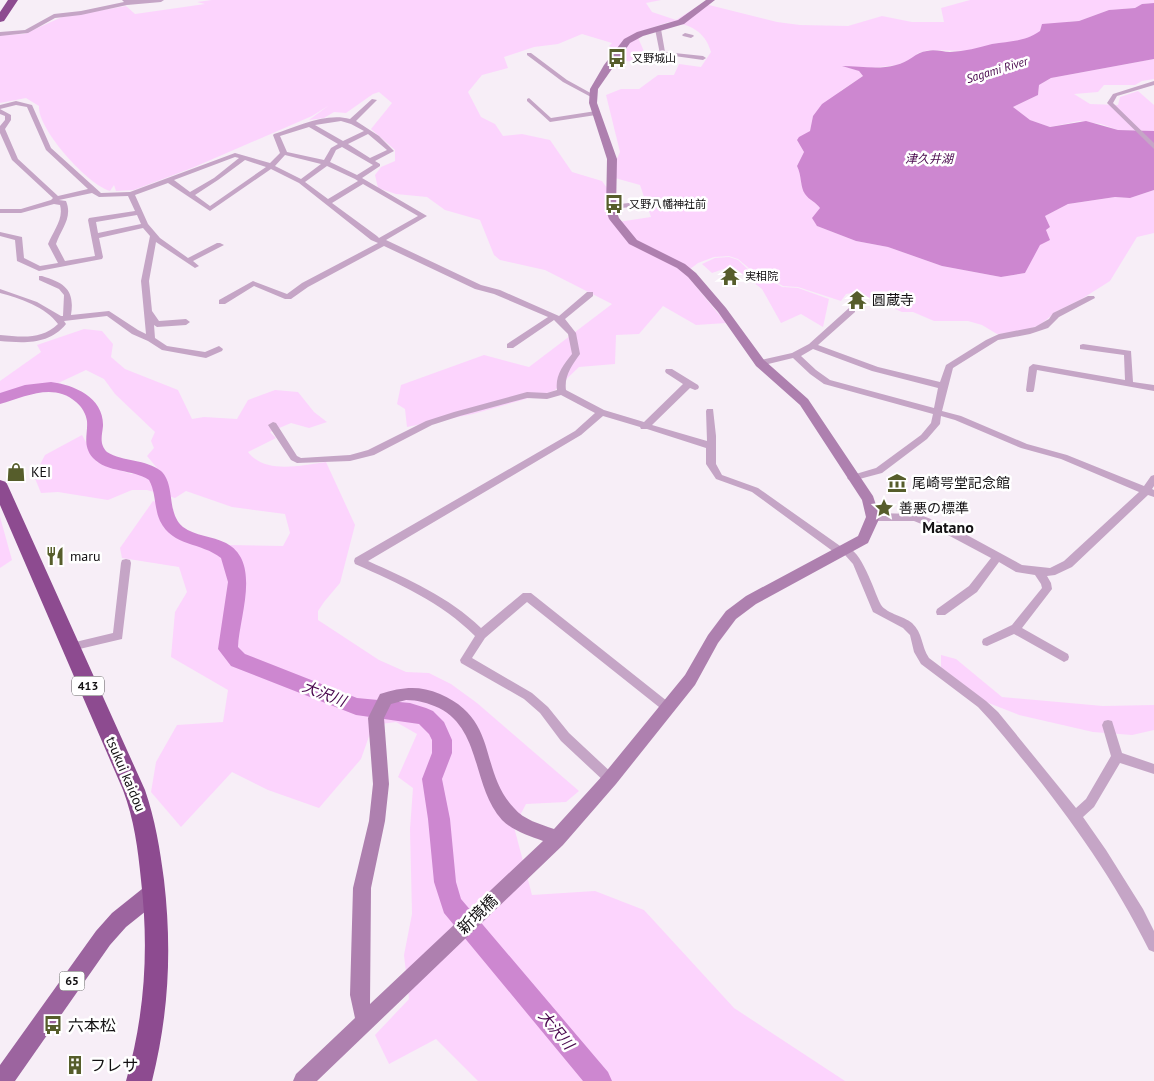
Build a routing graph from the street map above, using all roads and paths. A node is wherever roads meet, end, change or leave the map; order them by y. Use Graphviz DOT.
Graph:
graph roads {
  1 [pos="9,0"];
  2 [pos="13,0"];
  3 [pos="161,0"];
  4 [pos="711,0"];
  5 [pos="126,1"];
  6 [pos="2,14"];
  7 [pos="658,29"];
  8 [pos="0,34"];
  9 [pos="529,54"];
  10 [pos="704,58"];
  11 [pos="1154,83"];
  12 [pos="592,96"];
  13 [pos="374,100"];
  14 [pos="529,100"];
  15 [pos="0,107"];
  16 [pos="0,112"];
  17 [pos="596,113"];
  18 [pos="351,122"];
  19 [pos="310,125"];
  20 [pos="1,130"];
  21 [pos="367,132"];
  22 [pos="343,143"];
  23 [pos="1154,147"];
  24 [pos="284,153"];
  25 [pos="244,158"];
  26 [pos="371,160"];
  27 [pos="326,163"];
  28 [pos="271,166"];
  29 [pos="169,180"];
  30 [pos="360,180"];
  31 [pos="301,182"];
  32 [pos="94,190"];
  33 [pos="131,194"];
  34 [pos="190,196"];
  35 [pos="56,200"];
  36 [pos="328,202"];
  37 [pos="638,204"];
  38 [pos="612,207"];
  39 [pos="0,211"];
  40 [pos="139,213"];
  41 [pos="145,226"];
  42 [pos="0,234"];
  43 [pos="97,236"];
  44 [pos="153,236"];
  45 [pos="383,240"];
  46 [pos="220,245"];
  47 [pos="63,265"];
  48 [pos="42,278"];
  49 [pos="0,290"];
  50 [pos="590,294"];
  51 [pos="1091,298"];
  52 [pos="222,302"];
  53 [pos="147,310"];
  54 [pos="852,310"];
  55 [pos="557,317"];
  56 [pos="64,318"];
  57 [pos="186,322"];
  58 [pos="0,338"];
  59 [pos="151,340"];
  60 [pos="510,346"];
  61 [pos="812,346"];
  62 [pos="1083,347"];
  63 [pos="219,348"];
  64 [pos="795,355"];
  65 [pos="760,363"];
  66 [pos="669,371"];
  67 [pos="1129,383"];
  68 [pos="943,386"];
  69 [pos="1154,388"];
  70 [pos="1030,390"];
  71 [pos="562,392"];
  72 [pos="710,411"];
  73 [pos="601,412"];
  74 [pos="938,413"];
  75 [pos="273,425"];
  76 [pos="644,427"];
  77 [pos="711,446"];
  78 [pos="852,478"];
  79 [pos="1154,478"];
  80 [pos="0,486"];
  81 [pos="1150,492"];
  82 [pos="873,517"];
  83 [pos="844,551"];
  84 [pos="997,557"];
  85 [pos="126,563"];
  86 [pos="1038,572"];
  87 [pos="941,612"];
  88 [pos="1014,629"];
  89 [pos="480,635"];
  90 [pos="987,642"];
  91 [pos="71,647"];
  92 [pos="1064,657"];
  93 [pos="668,708"];
  94 [pos="1108,725"];
  95 [pos="1117,757"];
  96 [pos="1154,769"];
  97 [pos="610,779"];
  98 [pos="1076,816"];
  99 [pos="555,841"];
  100 [pos="154,892"];
  101 [pos="1148,924"];
  102 [pos="1154,945"];
  103 [pos="366,1019"];
  104 [pos="2,1081"];
  105 [pos="139,1081"];
  106 [pos="303,1081"];
  1 -- 2 [label="street"];
  2 -- 6 [label="highway"];
  3 -- 5 [label="street"];
  4 -- 7 [label="street"];
  5 -- 8 [label="street"];
  7 -- 10 [label="street"];
  7 -- 12 [label="street"];
  9 -- 12 [label="street"];
  11 -- 23 [label="street"];
  12 -- 17 [label="street"];
  13 -- 18 [label="street"];
  14 -- 17 [label="street"];
  15 -- 32 [label="street"];
  16 -- 20 [label="street"];
  17 -- 38 [label="street"];
  18 -- 19 [label="street"];
  18 -- 21 [label="street"];
  19 -- 22 [label="street"];
  19 -- 24 [label="street"];
  20 -- 35 [label="street"];
  21 -- 22 [label="street"];
  21 -- 26 [label="street"];
  22 -- 26 [label="street"];
  22 -- 27 [label="street"];
  24 -- 27 [label="street"];
  24 -- 28 [label="street"];
  25 -- 28 [label="street"];
  25 -- 29 [label="street"];
  25 -- 34 [label="street"];
  26 -- 30 [label="street"];
  27 -- 30 [label="street"];
  27 -- 31 [label="street"];
  28 -- 31 [label="street"];
  28 -- 34 [label="street"];
  29 -- 33 [label="street"];
  29 -- 34 [label="street"];
  30 -- 36 [label="street"];
  30 -- 45 [label="street"];
  31 -- 36 [label="street"];
  32 -- 33 [label="street"];
  32 -- 35 [label="street"];
  33 -- 40 [label="street"];
  35 -- 39 [label="street"];
  35 -- 47 [label="street"];
  36 -- 45 [label="street"];
  37 -- 38 [label="street"];
  38 -- 65 [label="street"];
  40 -- 41 [label="street"];
  40 -- 43 [label="street"];
  41 -- 43 [label="street"];
  41 -- 44 [label="street"];
  42 -- 47 [label="street"];
  43 -- 47 [label="street"];
  44 -- 46 [label="street"];
  44 -- 53 [label="street"];
  45 -- 52 [label="street"];
  45 -- 55 [label="street"];
  48 -- 56 [label="street"];
  49 -- 56 [label="street"];
  50 -- 55 [label="street"];
  51 -- 68 [label="street"];
  53 -- 57 [label="street"];
  53 -- 59 [label="street"];
  54 -- 61 [label="street"];
  55 -- 60 [label="street"];
  55 -- 71 [label="street"];
  56 -- 58 [label="street"];
  56 -- 59 [label="street"];
  59 -- 63 [label="street"];
  61 -- 64 [label="street"];
  61 -- 68 [label="street"];
  62 -- 67 [label="street"];
  64 -- 65 [label="street"];
  64 -- 74 [label="street"];
  65 -- 78 [label="street"];
  66 -- 76 [label="street"];
  67 -- 69 [label="street"];
  67 -- 70 [label="street"];
  68 -- 74 [label="street"];
  71 -- 73 [label="street"];
  71 -- 75 [label="street"];
  72 -- 77 [label="street"];
  73 -- 76 [label="street"];
  73 -- 89 [label="street"];
  74 -- 78 [label="street"];
  74 -- 81 [label="street"];
  76 -- 77 [label="street"];
  77 -- 83 [label="street"];
  78 -- 82 [label="street"];
  79 -- 81 [label="street"];
  80 -- 91 [label="highway, tsukui kaidou / 413"];
  81 -- 86 [label="street"];
  82 -- 83 [label="street, 新境橋"];
  82 -- 84 [label="street"];
  83 -- 93 [label="street, 新境橋"];
  83 -- 98 [label="street"];
  84 -- 86 [label="street"];
  84 -- 87 [label="street"];
  85 -- 91 [label="street"];
  86 -- 88 [label="street"];
  88 -- 90 [label="street"];
  88 -- 92 [label="street"];
  89 -- 93 [label="street"];
  89 -- 97 [label="street"];
  91 -- 100 [label="highway, tsukui kaidou / 413"];
  93 -- 97 [label="street, 新境橋"];
  94 -- 95 [label="street"];
  95 -- 96 [label="street"];
  95 -- 98 [label="street"];
  97 -- 99 [label="street, 新境橋"];
  98 -- 101 [label="street"];
  99 -- 103 [label="street, 新境橋"];
  99 -- 103 [label="street"];
  100 -- 104 [label="main road, 65"];
  100 -- 105 [label="highway, tsukui kaidou / 413"];
  101 -- 102 [label="street"];
  103 -- 106 [label="street, 新境橋"];
}
